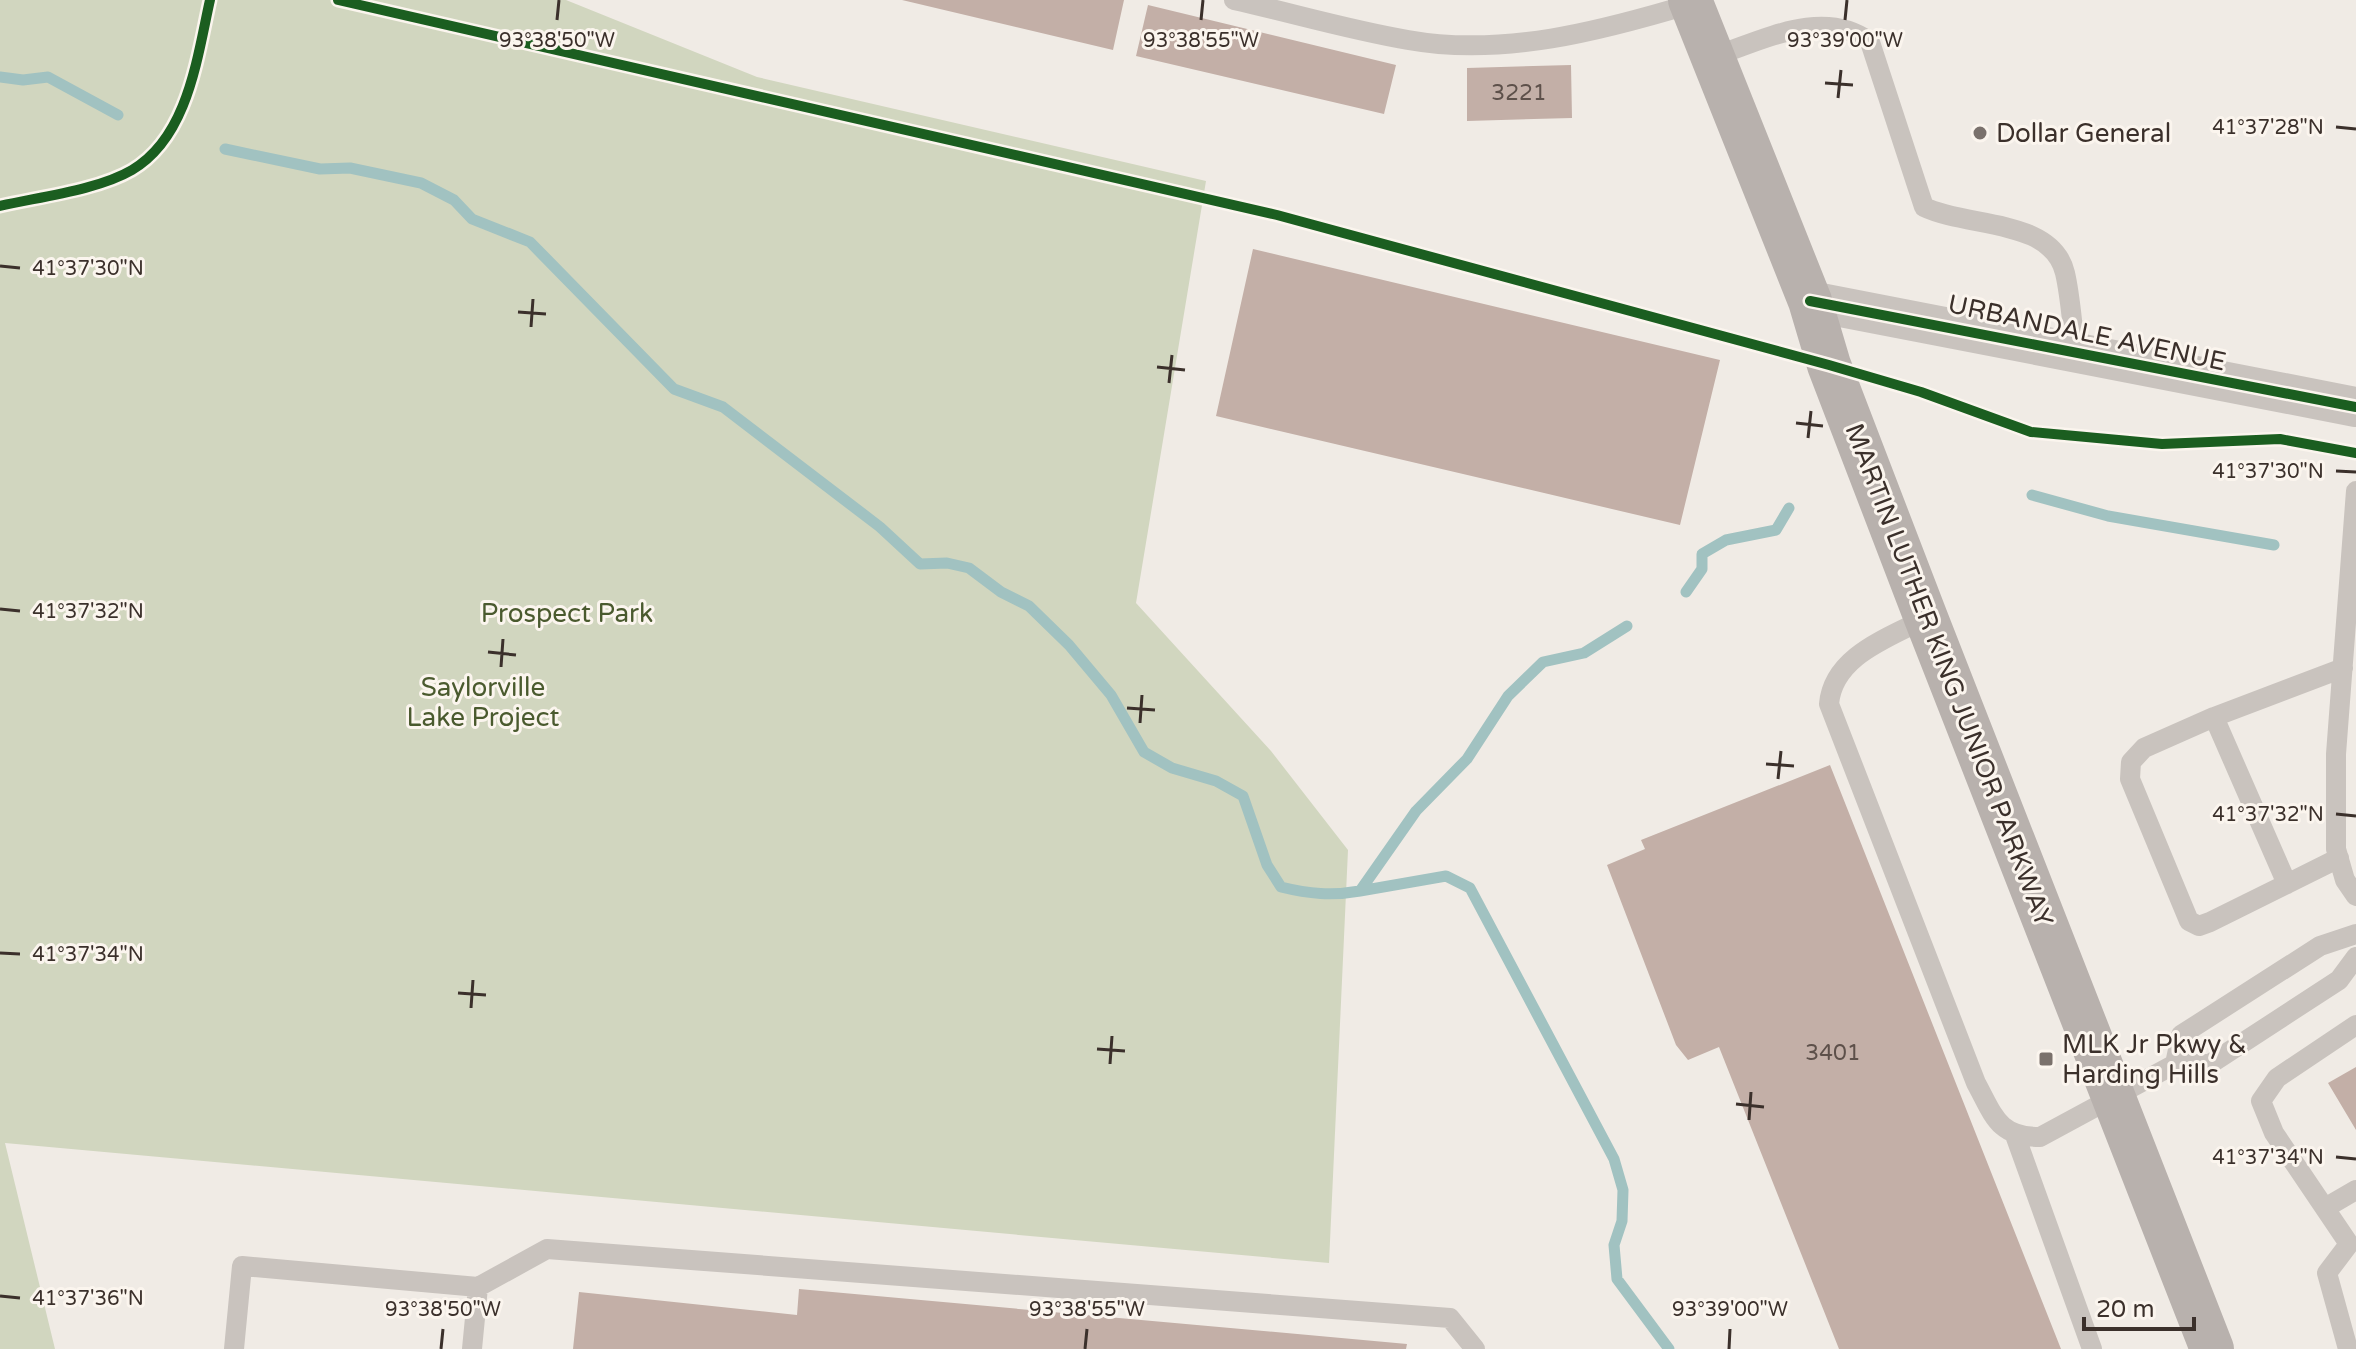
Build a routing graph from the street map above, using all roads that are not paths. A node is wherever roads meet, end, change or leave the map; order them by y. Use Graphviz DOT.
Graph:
graph roads {
  1 [pos="1234,0"];
  2 [pos="1691,2"];
  3 [pos="1712,57"];
  4 [pos="1810,301"];
  5 [pos="2076,353"];
  6 [pos="2356,407"];
  7 [pos="2356,491"];
  8 [pos="2352,602"];
  9 [pos="1926,618"];
  10 [pos="2343,668"];
  11 [pos="2348,690"];
  12 [pos="2214,717"];
  13 [pos="2346,790"];
  14 [pos="2339,858"];
  15 [pos="2287,884"];
  16 [pos="2355,892"];
  17 [pos="2356,934"];
  18 [pos="2356,957"];
  19 [pos="2356,1025"];
  20 [pos="2175,1064"];
  21 [pos="2114,1097"];
  22 [pos="2015,1135"];
  23 [pos="2356,1190"];
  24 [pos="2325,1208"];
  25 [pos="2353,1242"];
  26 [pos="478,1287"];
  27 [pos="2339,1317"];
  28 [pos="2356,1331"];
  29 [pos="234,1349"];
  30 [pos="472,1349"];
  31 [pos="1475,1349"];
  32 [pos="2092,1349"];
  33 [pos="2212,1349"];
  34 [pos="2348,1349"];
  1 -- 2 [label="lane"];
  2 -- 3 [label="main road, MARTIN LUTHER KING JUNIOR PARKWAY"];
  3 -- 4 [label="main road, MARTIN LUTHER KING JUNIOR PARKWAY"];
  3 -- 5 [label="lane"];
  4 -- 5 [label="street, URBANDALE AVENUE"];
  4 -- 9 [label="main road, MARTIN LUTHER KING JUNIOR PARKWAY"];
  5 -- 6 [label="street, URBANDALE AVENUE"];
  7 -- 8 [label="lane"];
  8 -- 10 [label="lane"];
  9 -- 21 [label="main road, MARTIN LUTHER KING JUNIOR PARKWAY"];
  9 -- 22 [label="lane"];
  10 -- 11 [label="lane"];
  10 -- 12 [label="lane"];
  11 -- 13 [label="lane"];
  12 -- 15 [label="lane"];
  12 -- 15 [label="lane"];
  13 -- 14 [label="lane"];
  14 -- 15 [label="lane"];
  14 -- 16 [label="lane"];
  17 -- 20 [label="lane"];
  18 -- 20 [label="lane"];
  19 -- 24 [label="lane"];
  20 -- 21 [label="lane"];
  21 -- 22 [label="lane"];
  21 -- 33 [label="main road, MARTIN LUTHER KING JUNIOR PARKWAY"];
  22 -- 32 [label="lane"];
  23 -- 24 [label="lane"];
  24 -- 25 [label="lane"];
  25 -- 27 [label="lane"];
  26 -- 29 [label="lane"];
  26 -- 30 [label="lane"];
  26 -- 31 [label="lane"];
  27 -- 28 [label="lane"];
  27 -- 34 [label="lane"];
}
